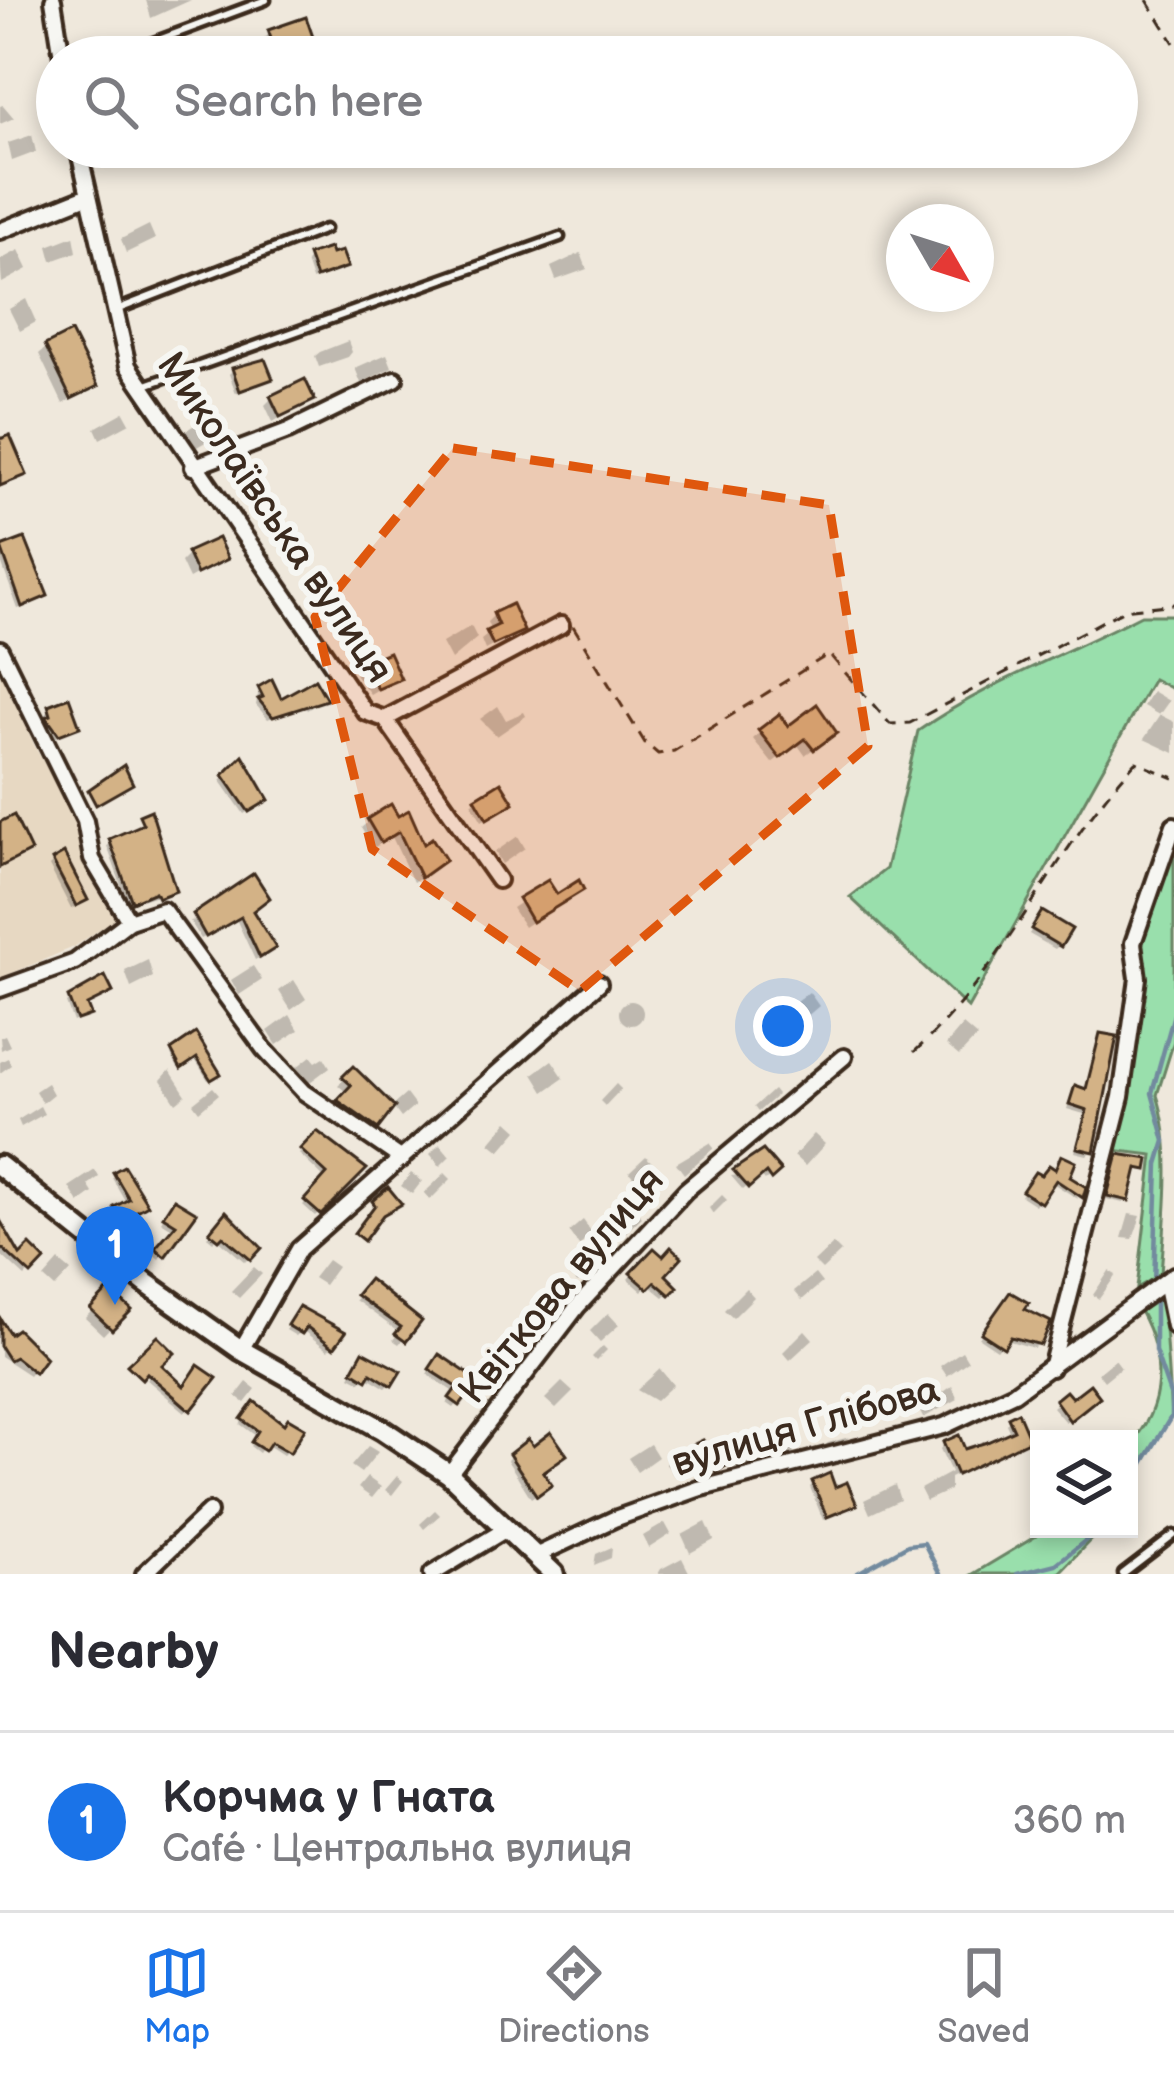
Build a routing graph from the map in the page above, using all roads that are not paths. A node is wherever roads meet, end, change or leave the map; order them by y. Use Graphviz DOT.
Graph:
graph roads {
  1 [pos="53,0"];
  2 [pos="266,0"];
  3 [pos="59,36"];
  4 [pos="169,36"];
  5 [pos="82,168"];
  6 [pos="87,196"];
  7 [pos="325,229"];
  8 [pos="0,231"];
  9 [pos="560,238"];
  10 [pos="114,310"];
  11 [pos="395,380"];
  12 [pos="140,388"];
  13 [pos="193,466"];
  14 [pos="561,625"];
  15 [pos="0,649"];
  16 [pos="385,719"];
  17 [pos="1174,824"];
  18 [pos="498,880"];
  19 [pos="129,921"];
  20 [pos="598,983"];
  21 [pos="0,989"];
  22 [pos="844,1057"];
  23 [pos="402,1159"];
  24 [pos="0,1166"];
  25 [pos="1167,1281"];
  26 [pos="1174,1326"];
  27 [pos="241,1350"];
  28 [pos="1051,1368"];
  29 [pos="449,1474"];
  30 [pos="208,1512"];
  31 [pos="508,1528"];
  32 [pos="1174,1535"];
  33 [pos="535,1556"];
  34 [pos="144,1574"];
  35 [pos="432,1574"];
  36 [pos="554,1574"];
  37 [pos="1123,1574"];
  1 -- 3 [label="street"];
  2 -- 4 [label="lane"];
  5 -- 6 [label="street, Миколаївська вулиця"];
  6 -- 8 [label="street"];
  6 -- 10 [label="street, Миколаївська вулиця"];
  7 -- 10 [label="lane"];
  9 -- 12 [label="lane"];
  10 -- 12 [label="street, Миколаївська вулиця"];
  11 -- 13 [label="street"];
  12 -- 13 [label="street, Миколаївська вулиця"];
  13 -- 16 [label="street, Миколаївська вулиця"];
  14 -- 16 [label="street, Миколаївська вулиця"];
  15 -- 19 [label="street"];
  16 -- 18 [label="street"];
  17 -- 28 [label="street"];
  19 -- 21 [label="street"];
  19 -- 23 [label="street"];
  20 -- 23 [label="street"];
  22 -- 29 [label="street, Квіткова вулиця"];
  23 -- 27 [label="street"];
  24 -- 27 [label="main road"];
  25 -- 26 [label="street"];
  25 -- 28 [label="street, вулиця Глібова"];
  27 -- 29 [label="main road"];
  28 -- 33 [label="street, вулиця Глібова"];
  29 -- 31 [label="main road"];
  30 -- 34 [label="street"];
  31 -- 33 [label="main road"];
  31 -- 35 [label="street"];
  32 -- 37 [label="lane"];
  33 -- 36 [label="main road"];
}
